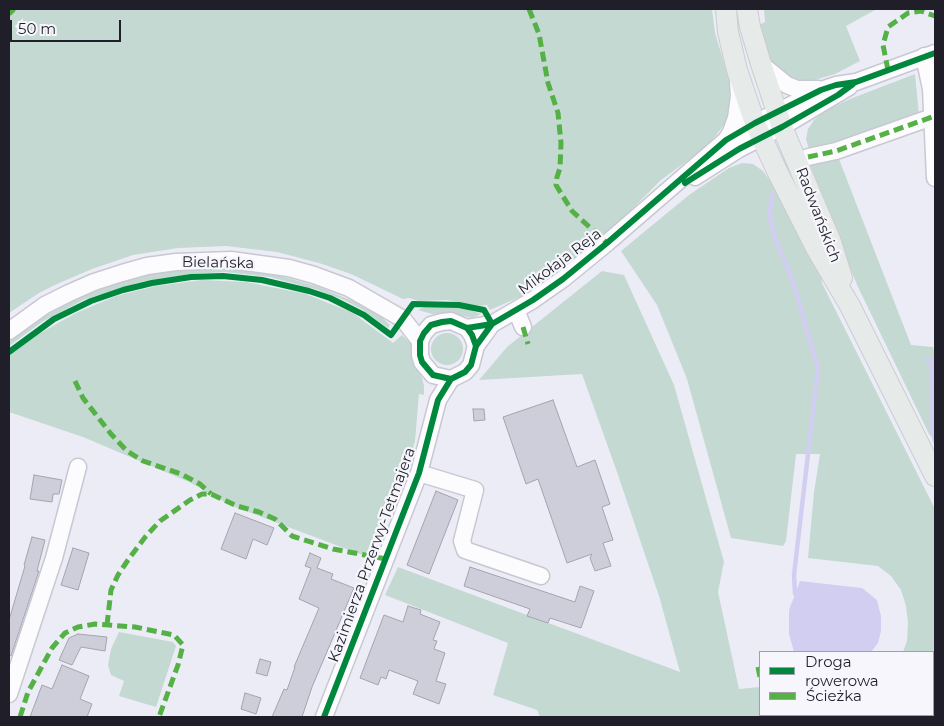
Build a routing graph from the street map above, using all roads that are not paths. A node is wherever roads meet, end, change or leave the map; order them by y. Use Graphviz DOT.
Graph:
graph roads {
  1 [pos="726,9"];
  2 [pos="747,9"];
  3 [pos="930,54"];
  4 [pos="761,64"];
  5 [pos="737,70"];
  6 [pos="856,82"];
  7 [pos="821,90"];
  8 [pos="933,117"];
  9 [pos="780,120"];
  10 [pos="759,130"];
  11 [pos="726,140"];
  12 [pos="808,157"];
  13 [pos="935,178"];
  14 [pos="659,198"];
  15 [pos="850,306"];
  16 [pos="516,310"];
  17 [pos="403,319"];
  18 [pos="492,324"];
  19 [pos="431,325"];
  20 [pos="523,327"];
  21 [pos="467,328"];
  22 [pos="9,331"];
  23 [pos="420,341"];
  24 [pos="476,346"];
  25 [pos="434,375"];
  26 [pos="451,380"];
  27 [pos="438,400"];
  28 [pos="78,467"];
  29 [pos="419,473"];
  30 [pos="935,476"];
  31 [pos="540,576"];
  32 [pos="9,694"];
  33 [pos="324,717"];
  1 -- 5 [label="main road, Radwańskich"];
  2 -- 4 [label="main road, Radwańskich"];
  3 -- 6 [label="street, Mikołaja Reja"];
  3 -- 8 [label="street"];
  4 -- 7 [label="street"];
  4 -- 9 [label="main road, Radwańskich"];
  5 -- 10 [label="main road, Radwańskich"];
  5 -- 11 [label="street"];
  6 -- 7 [label="street, Mikołaja Reja"];
  6 -- 9 [label="street, Mikołaja Reja"];
  7 -- 9 [label="street, Mikołaja Reja"];
  8 -- 12 [label="street"];
  8 -- 13 [label="street"];
  9 -- 10 [label="street, Mikołaja Reja"];
  9 -- 15 [label="main road, Radwańskich"];
  10 -- 11 [label="street, Mikołaja Reja"];
  10 -- 14 [label="street, Mikołaja Reja"];
  10 -- 15 [label="main road, Radwańskich"];
  11 -- 14 [label="street, Mikołaja Reja"];
  14 -- 16 [label="street, Mikołaja Reja"];
  15 -- 30 [label="main road, Radwańskich"];
  16 -- 18 [label="street, Mikołaja Reja"];
  16 -- 20 [label="street"];
  17 -- 19 [label="street"];
  17 -- 22 [label="street, Bielańska"];
  17 -- 23 [label="street, Bielańska"];
  18 -- 21 [label="street, Mikołaja Reja"];
  18 -- 24 [label="street"];
  19 -- 21 [label="street"];
  19 -- 23 [label="street"];
  21 -- 24 [label="street"];
  23 -- 25 [label="street"];
  24 -- 26 [label="street"];
  25 -- 26 [label="street"];
  25 -- 27 [label="street"];
  26 -- 27 [label="street"];
  27 -- 29 [label="street, Kazimierza Przerwy-Tetmajera"];
  28 -- 32 [label="street"];
  29 -- 31 [label="street"];
  29 -- 33 [label="street, Kazimierza Przerwy-Tetmajera"];
}
